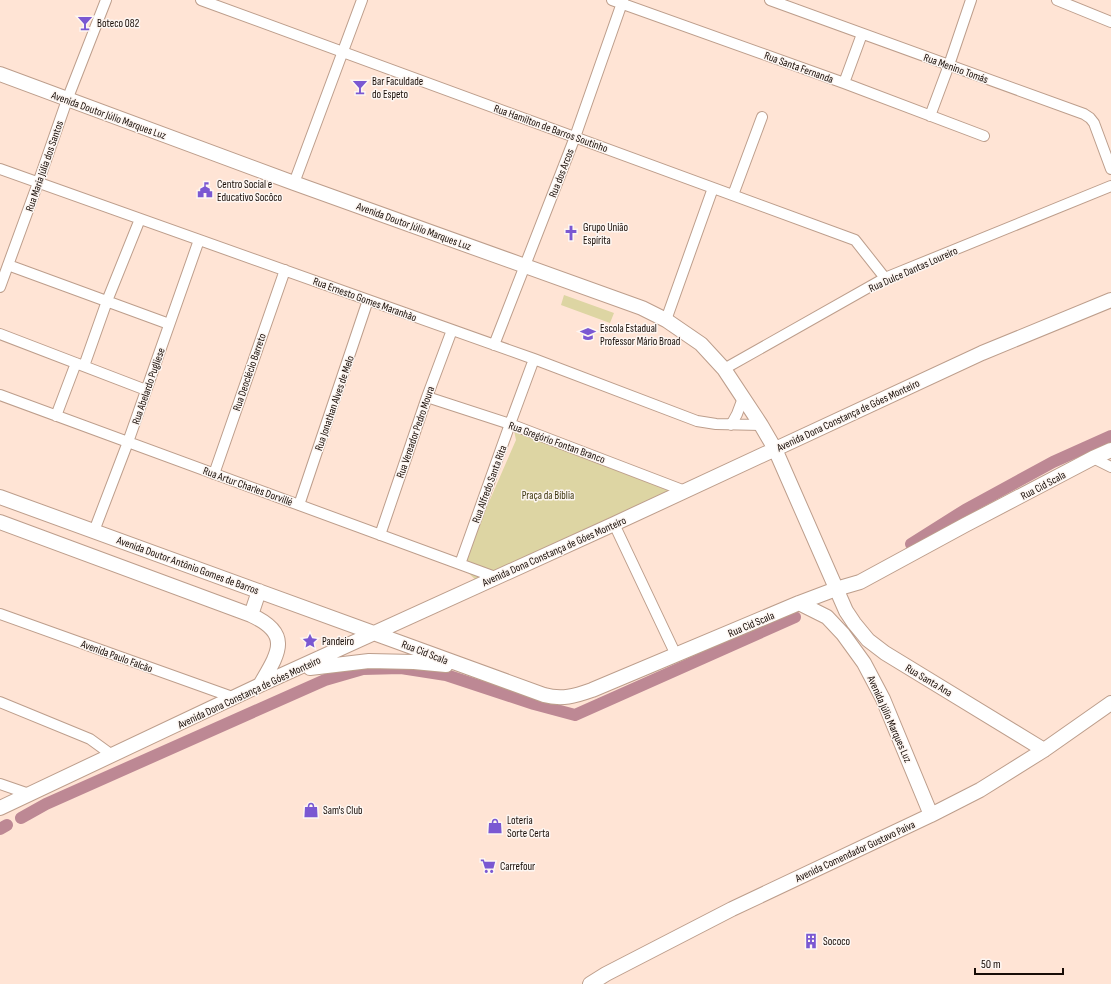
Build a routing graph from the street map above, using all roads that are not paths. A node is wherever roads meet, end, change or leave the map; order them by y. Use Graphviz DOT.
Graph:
graph roads {
  1 [pos="106,0"];
  2 [pos="201,0"];
  3 [pos="362,0"];
  4 [pos="770,0"];
  5 [pos="971,0"];
  6 [pos="1057,0"];
  7 [pos="619,1"];
  8 [pos="1111,22"];
  9 [pos="862,34"];
  10 [pos="342,52"];
  11 [pos="949,65"];
  12 [pos="0,74"];
  13 [pos="844,83"];
  14 [pos="67,100"];
  15 [pos="930,116"];
  16 [pos="762,117"];
  17 [pos="984,136"];
  18 [pos="575,137"];
  19 [pos="0,169"];
  20 [pos="1111,169"];
  21 [pos="38,183"];
  22 [pos="294,183"];
  23 [pos="1111,186"];
  24 [pos="713,188"];
  25 [pos="733,195"];
  26 [pos="140,219"];
  27 [pos="199,240"];
  28 [pos="8,265"];
  29 [pos="525,266"];
  30 [pos="285,270"];
  31 [pos="885,278"];
  32 [pos="0,287"];
  33 [pos="368,300"];
  34 [pos="1111,300"];
  35 [pos="107,301"];
  36 [pos="666,320"];
  37 [pos="169,324"];
  38 [pos="452,330"];
  39 [pos="0,334"];
  40 [pos="494,345"];
  41 [pos="534,359"];
  42 [pos="80,364"];
  43 [pos="724,369"];
  44 [pos="146,390"];
  45 [pos="0,395"];
  46 [pos="427,397"];
  47 [pos="743,398"];
  48 [pos="56,416"];
  49 [pos="510,424"];
  50 [pos="731,425"];
  51 [pos="761,426"];
  52 [pos="128,442"];
  53 [pos="775,449"];
  54 [pos="1111,450"];
  55 [pos="1093,458"];
  56 [pos="1111,467"];
  57 [pos="214,474"];
  58 [pos="686,490"];
  59 [pos="0,497"];
  60 [pos="299,505"];
  61 [pos="0,522"];
  62 [pos="614,524"];
  63 [pos="94,531"];
  64 [pos="380,535"];
  65 [pos="460,564"];
  66 [pos="495,577"];
  67 [pos="836,589"];
  68 [pos="259,591"];
  69 [pos="800,603"];
  70 [pos="0,614"];
  71 [pos="251,615"];
  72 [pos="376,633"];
  73 [pos="676,655"];
  74 [pos="469,668"];
  75 [pos="293,670"];
  76 [pos="260,685"];
  77 [pos="235,698"];
  78 [pos="0,702"];
  79 [pos="1111,703"];
  80 [pos="1044,750"];
  81 [pos="112,755"];
  82 [pos="0,784"];
  83 [pos="29,794"];
  84 [pos="0,808"];
  85 [pos="931,815"];
  86 [pos="590,984"];
  1 -- 14 [label="street, Rua Maria Júlia dos Santos"];
  2 -- 10 [label="street, Rua Hamilton de Barros Soutinho"];
  3 -- 10 [label="street"];
  4 -- 9 [label="street, Rua Menino Tomás"];
  5 -- 11 [label="street"];
  6 -- 8 [label="street"];
  7 -- 13 [label="street, Rua Santa Fernanda"];
  7 -- 18 [label="street, Rua dos Arcos"];
  9 -- 11 [label="street, Rua Menino Tomás"];
  9 -- 13 [label="street"];
  10 -- 18 [label="street, Rua Hamilton de Barros Soutinho"];
  10 -- 22 [label="street"];
  11 -- 15 [label="street"];
  11 -- 20 [label="street, Rua Menino Tomás"];
  12 -- 14 [label="main road, Avenida Doutor Júlio Marques Luz"];
  13 -- 15 [label="street, Rua Santa Fernanda"];
  14 -- 21 [label="street, Rua Maria Júlia dos Santos"];
  14 -- 22 [label="main road, Avenida Doutor Júlio Marques Luz"];
  15 -- 17 [label="street, Rua Santa Fernanda"];
  16 -- 25 [label="street"];
  18 -- 24 [label="street, Rua Hamilton de Barros Soutinho"];
  18 -- 29 [label="street, Rua dos Arcos"];
  19 -- 21 [label="street, Rua Ernesto Gomes Maranhão"];
  21 -- 26 [label="street, Rua Ernesto Gomes Maranhão"];
  21 -- 28 [label="street, Rua Maria Júlia dos Santos"];
  22 -- 29 [label="main road, Avenida Doutor Júlio Marques Luz"];
  23 -- 31 [label="street, Rua Dulce Dantas Loureiro"];
  24 -- 25 [label="street, Rua Hamilton de Barros Soutinho"];
  24 -- 36 [label="street"];
  25 -- 31 [label="street, Rua Hamilton de Barros Soutinho"];
  26 -- 27 [label="street, Rua Ernesto Gomes Maranhão"];
  26 -- 35 [label="street"];
  27 -- 30 [label="street, Rua Ernesto Gomes Maranhão"];
  27 -- 37 [label="street, Rua Abelardo Pugliese"];
  28 -- 32 [label="street, Rua Maria Júlia dos Santos"];
  28 -- 35 [label="street"];
  29 -- 36 [label="main road, Avenida Doutor Júlio Marques Luz"];
  29 -- 40 [label="street, Rua dos Arcos"];
  30 -- 33 [label="street, Rua Ernesto Gomes Maranhão"];
  30 -- 57 [label="street, Rua Deoclécio Barreto"];
  31 -- 43 [label="street, Rua Dulce Dantas Loureiro"];
  33 -- 38 [label="street, Rua Ernesto Gomes Maranhão"];
  33 -- 60 [label="street, Rua Jonathan Alves de Melo"];
  34 -- 53 [label="main road, Avenida Dona Constança de Góes Monteiro"];
  35 -- 37 [label="street"];
  35 -- 42 [label="street"];
  36 -- 43 [label="main road, Avenida Doutor Júlio Marques Luz"];
  37 -- 44 [label="street, Rua Abelardo Pugliese"];
  38 -- 40 [label="street, Rua Ernesto Gomes Maranhão"];
  38 -- 46 [label="street, Rua Vereador Pedro Moura"];
  39 -- 42 [label="street"];
  40 -- 41 [label="street, Rua Ernesto Gomes Maranhão"];
  41 -- 49 [label="street, Rua Alfredo Santa Rita"];
  41 -- 50 [label="street, Rua Ernesto Gomes Maranhão"];
  42 -- 44 [label="street"];
  42 -- 48 [label="street"];
  43 -- 47 [label="main road, Avenida Doutor Júlio Marques Luz"];
  44 -- 52 [label="street, Rua Abelardo Pugliese"];
  45 -- 48 [label="street, Rua Artur Charles Dorvillé"];
  46 -- 49 [label="street, Rua Gregório Fontan Branco"];
  46 -- 64 [label="street, Rua Vereador Pedro Moura"];
  47 -- 50 [label="street"];
  47 -- 51 [label="main road, Avenida Doutor Júlio Marques Luz"];
  48 -- 52 [label="street, Rua Artur Charles Dorvillé"];
  49 -- 58 [label="street, Rua Gregório Fontan Branco"];
  49 -- 65 [label="street, Rua Alfredo Santa Rita"];
  50 -- 51 [label="street, Rua Ernesto Gomes Maranhão"];
  51 -- 53 [label="main road, Avenida Doutor Júlio Marques Luz"];
  52 -- 57 [label="street, Rua Artur Charles Dorvillé"];
  52 -- 63 [label="street, Rua Abelardo Pugliese"];
  53 -- 58 [label="main road, Avenida Dona Constança de Góes Monteiro"];
  53 -- 67 [label="main road"];
  54 -- 55 [label="main road, Rua Cid Scala"];
  55 -- 56 [label="street"];
  55 -- 67 [label="main road, Rua Cid Scala"];
  57 -- 60 [label="street, Rua Artur Charles Dorvillé"];
  58 -- 62 [label="main road, Avenida Dona Constança de Góes Monteiro"];
  59 -- 63 [label="main road, Avenida Doutor Antônio Gomes de Barros"];
  60 -- 64 [label="street, Rua Artur Charles Dorvillé"];
  61 -- 71 [label="main road"];
  62 -- 66 [label="main road, Avenida Dona Constança de Góes Monteiro"];
  62 -- 73 [label="street"];
  63 -- 68 [label="main road, Avenida Doutor Antônio Gomes de Barros"];
  64 -- 65 [label="street, Rua Artur Charles Dorvillé"];
  65 -- 66 [label="street, Rua Artur Charles Dorvillé"];
  66 -- 72 [label="main road, Avenida Dona Constança de Góes Monteiro"];
  67 -- 69 [label="main road, Rua Cid Scala"];
  67 -- 80 [label="main road, Rua Santa Ana"];
  68 -- 71 [label="main road"];
  68 -- 72 [label="main road, Avenida Doutor Antônio Gomes de Barros"];
  69 -- 73 [label="main road, Rua Cid Scala"];
  69 -- 85 [label="main road, Avenida Júlio Marques Luz"];
  70 -- 77 [label="street, Avenida Paulo Falcão"];
  71 -- 76 [label="main road"];
  72 -- 74 [label="main road, Rua Cid Scala"];
  72 -- 75 [label="main road, Avenida Dona Constança de Góes Monteiro"];
  73 -- 74 [label="main road, Rua Cid Scala"];
  74 -- 75 [label="main road"];
  75 -- 76 [label="main road, Avenida Dona Constança de Góes Monteiro"];
  76 -- 77 [label="main road, Avenida Dona Constança de Góes Monteiro"];
  77 -- 81 [label="main road, Avenida Dona Constança de Góes Monteiro"];
  78 -- 81 [label="street"];
  79 -- 80 [label="main road, Avenida Comendador Gustavo Paiva"];
  80 -- 85 [label="main road, Avenida Comendador Gustavo Paiva"];
  81 -- 83 [label="main road, Avenida Dona Constança de Góes Monteiro"];
  82 -- 83 [label="street"];
  83 -- 84 [label="main road, Avenida Dona Constança de Góes Monteiro"];
  85 -- 86 [label="main road, Avenida Comendador Gustavo Paiva"];
}
